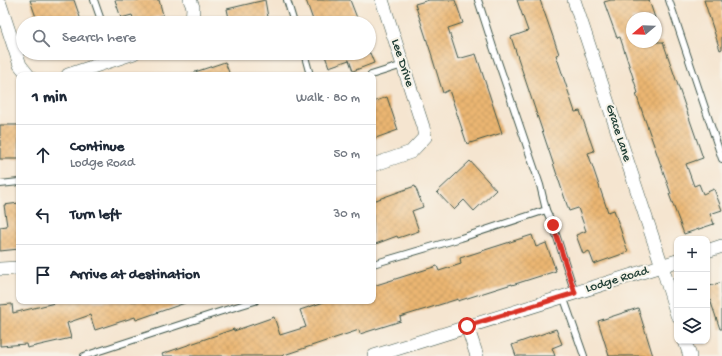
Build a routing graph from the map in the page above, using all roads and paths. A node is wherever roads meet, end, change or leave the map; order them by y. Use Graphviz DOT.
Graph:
graph roads {
  1 [pos="94,0"];
  2 [pos="287,0"];
  3 [pos="382,0"];
  4 [pos="478,0"];
  5 [pos="574,0"];
  6 [pos="669,0"];
  7 [pos="0,4"];
  8 [pos="192,4"];
  9 [pos="100,16"];
  10 [pos="192,16"];
  11 [pos="292,16"];
  12 [pos="16,48"];
  13 [pos="20,60"];
  14 [pos="104,60"];
  15 [pos="306,60"];
  16 [pos="403,65"];
  17 [pos="24,70"];
  18 [pos="75,72"];
  19 [pos="309,72"];
  20 [pos="376,73"];
  21 [pos="722,159"];
  22 [pos="376,164"];
  23 [pos="16,182"];
  24 [pos="0,184"];
  25 [pos="546,210"];
  26 [pos="722,246"];
  27 [pos="710,250"];
  28 [pos="674,262"];
  29 [pos="376,263"];
  30 [pos="662,266"];
  31 [pos="16,268"];
  32 [pos="0,269"];
  33 [pos="569,295"];
  34 [pos="246,304"];
  35 [pos="675,308"];
  36 [pos="467,326"];
  37 [pos="686,344"];
  38 [pos="84,356"];
  39 [pos="374,356"];
  40 [pos="477,356"];
  41 [pos="584,356"];
  42 [pos="690,356"];
  1 -- 9 [label="lane"];
  2 -- 11 [label="lane"];
  3 -- 16 [label="street, Lee Drive"];
  4 -- 25 [label="lane"];
  5 -- 30 [label="street, Grace Lane"];
  6 -- 21 [label="lane"];
  7 -- 12 [label="street"];
  8 -- 10 [label="street"];
  13 -- 17 [label="street"];
  14 -- 18 [label="street"];
  15 -- 19 [label="lane"];
  16 -- 20 [label="lane"];
  16 -- 22 [label="street, Lee Drive"];
  23 -- 24 [label="lane"];
  25 -- 29 [label="lane"];
  25 -- 33 [label="lane"];
  26 -- 27 [label="street"];
  28 -- 30 [label="street, Lodge Road"];
  30 -- 33 [label="street, Lodge Road"];
  30 -- 35 [label="street, Grace Lane"];
  31 -- 32 [label="street"];
  33 -- 36 [label="street, Lodge Road"];
  33 -- 41 [label="lane"];
  34 -- 38 [label="lane"];
  36 -- 39 [label="street, Lodge Road"];
  36 -- 40 [label="street"];
  37 -- 42 [label="street"];
}
